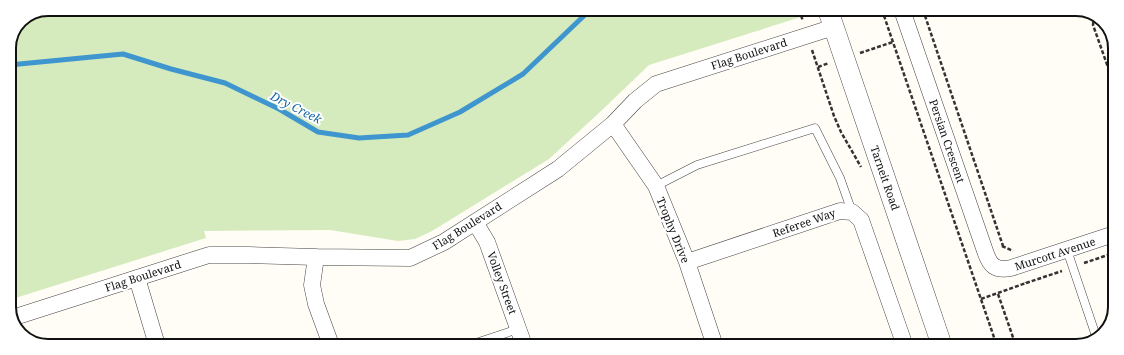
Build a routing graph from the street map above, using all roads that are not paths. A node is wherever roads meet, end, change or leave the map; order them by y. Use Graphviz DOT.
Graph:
graph roads {
  1 [pos="904,16"];
  2 [pos="831,18"];
  3 [pos="613,124"];
  4 [pos="656,186"];
  5 [pos="852,212"];
  6 [pos="475,222"];
  7 [pos="1108,236"];
  8 [pos="1067,250"];
  9 [pos="316,257"];
  10 [pos="687,262"];
  11 [pos="996,268"];
  12 [pos="137,278"];
  13 [pos="18,316"];
  14 [pos="518,329"];
  15 [pos="1095,332"];
  16 [pos="155,339"];
  17 [pos="329,339"];
  18 [pos="488,339"];
  19 [pos="522,339"];
  20 [pos="713,339"];
  21 [pos="902,339"];
  22 [pos="940,339"];
  1 -- 11 [label="street, Persian Crescent"];
  2 -- 3 [label="street, Flag Boulevard"];
  2 -- 22 [label="street, Tarneit Road"];
  3 -- 4 [label="street, Trophy Drive"];
  3 -- 6 [label="street, Flag Boulevard"];
  4 -- 5 [label="lane"];
  4 -- 10 [label="street, Trophy Drive"];
  5 -- 10 [label="street, Referee Way"];
  5 -- 21 [label="street, Referee Way"];
  6 -- 9 [label="street, Flag Boulevard"];
  6 -- 14 [label="street, Volley Street"];
  7 -- 8 [label="street, Murcott Avenue"];
  8 -- 11 [label="street, Murcott Avenue"];
  8 -- 15 [label="lane"];
  9 -- 12 [label="street, Flag Boulevard"];
  9 -- 17 [label="street"];
  10 -- 20 [label="street, Trophy Drive"];
  12 -- 13 [label="street, Flag Boulevard"];
  12 -- 16 [label="street"];
  14 -- 18 [label="lane"];
  14 -- 19 [label="street, Volley Street"];
}
